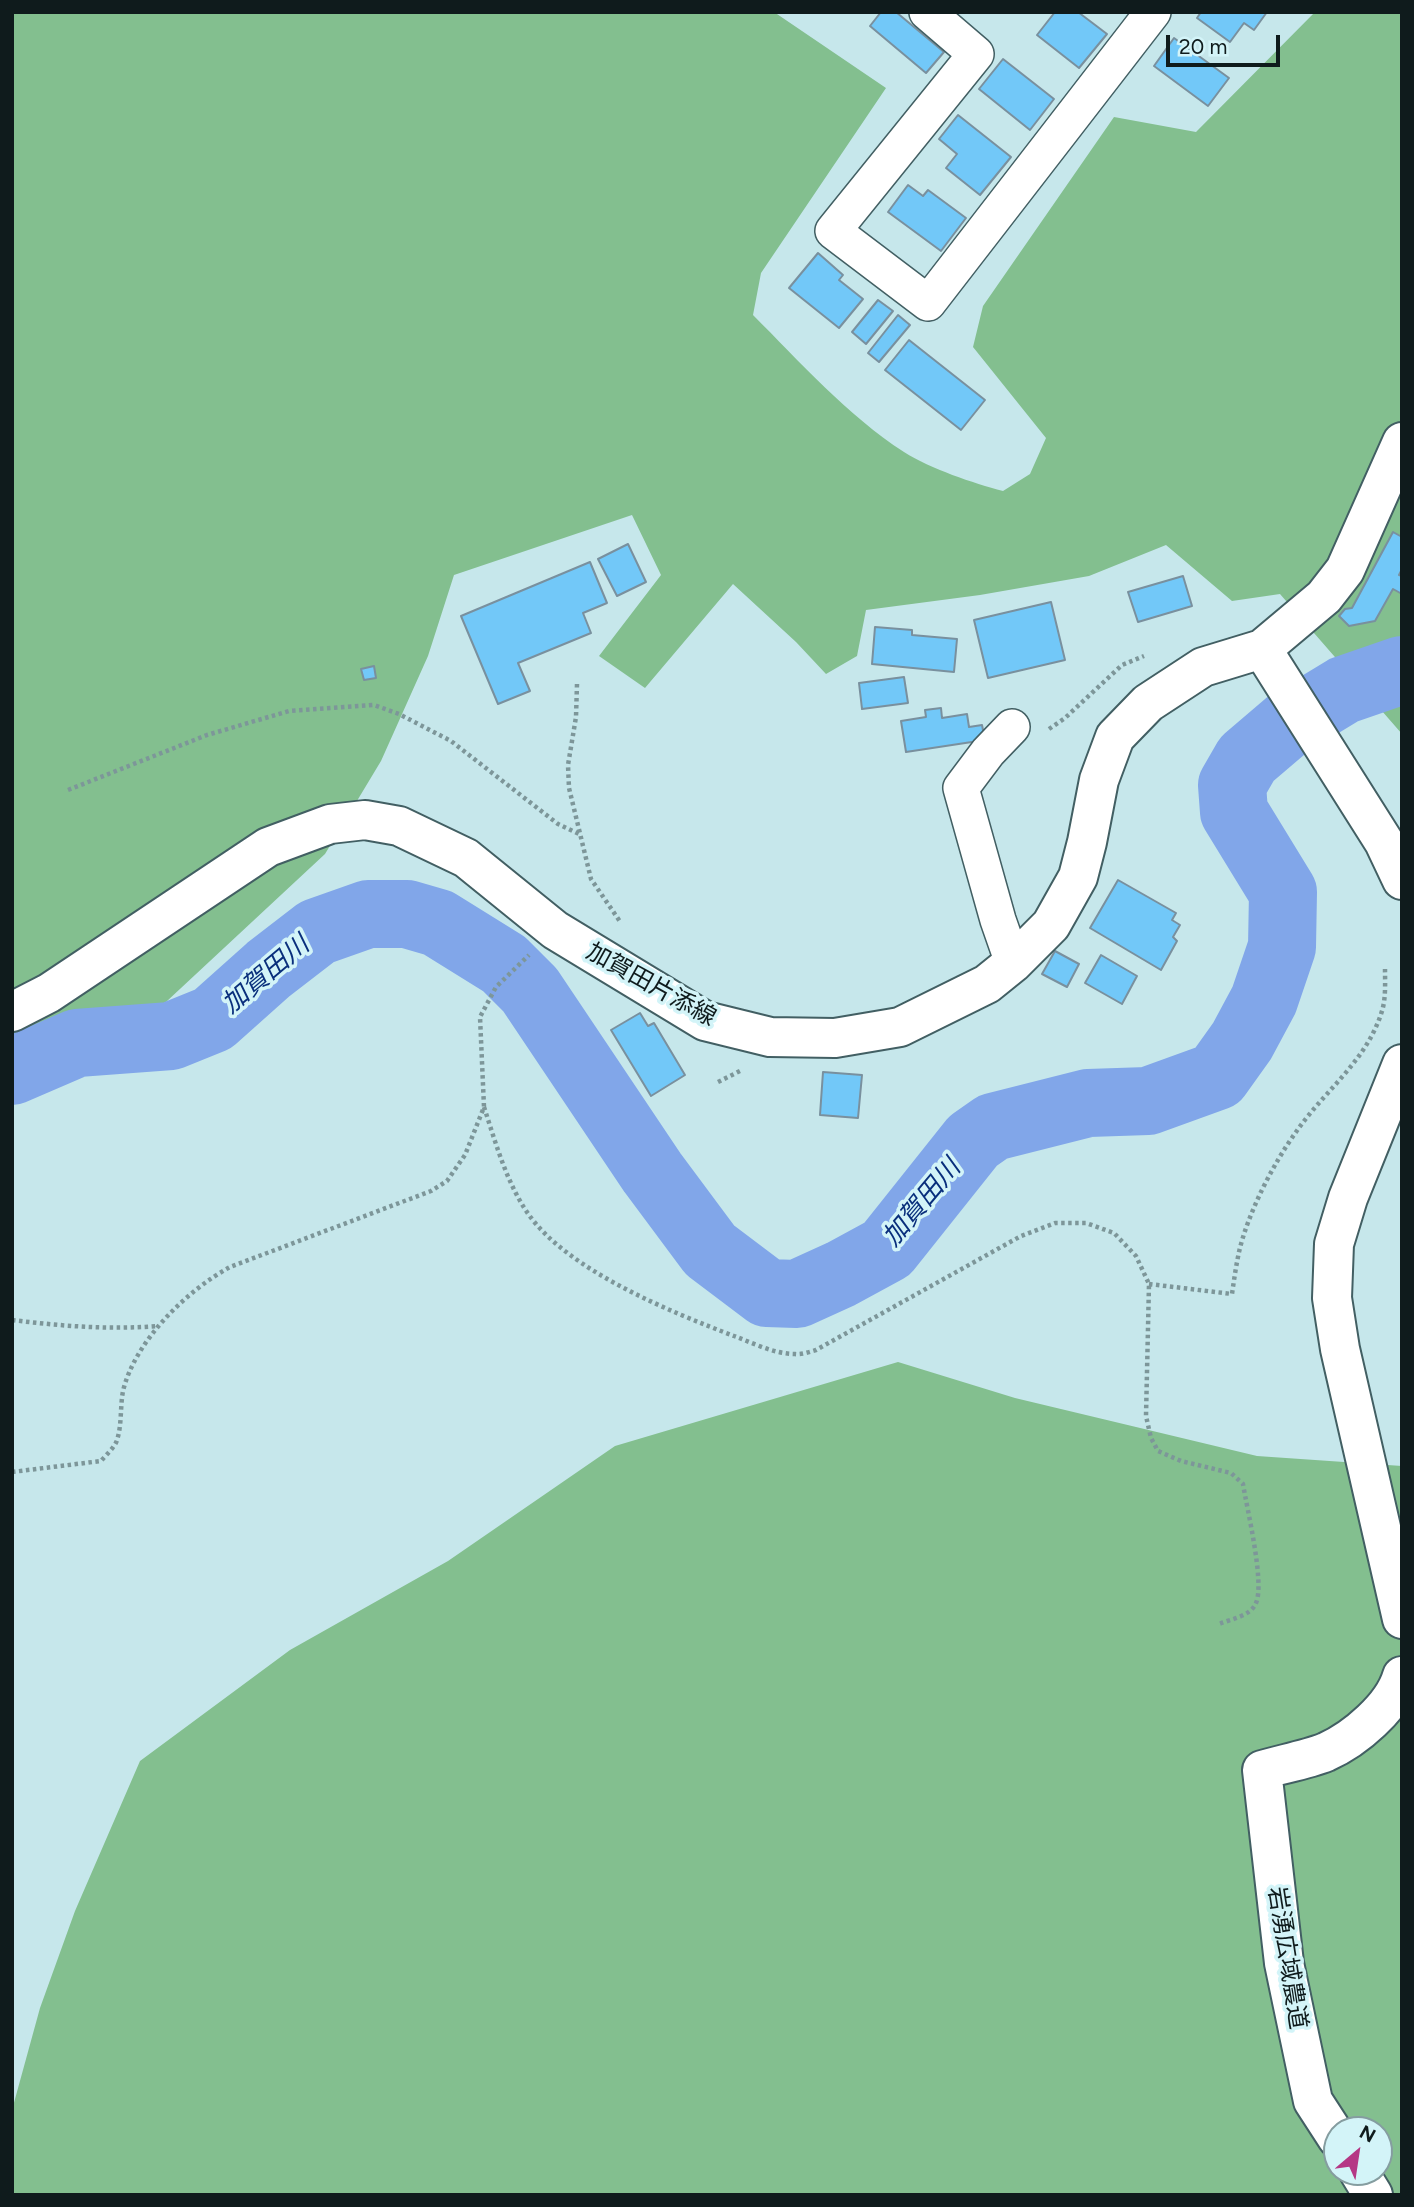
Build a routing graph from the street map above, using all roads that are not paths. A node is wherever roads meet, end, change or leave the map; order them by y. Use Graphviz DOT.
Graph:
graph roads {
  1 [pos="927,12"];
  2 [pos="1153,12"];
  3 [pos="1402,442"];
  4 [pos="1268,660"];
  5 [pos="1028,729"];
  6 [pos="1402,880"];
  7 [pos="1013,962"];
  8 [pos="12,1012"];
  9 [pos="1402,1064"];
  10 [pos="1402,1619"];
  11 [pos="1402,1676"];
  12 [pos="1323,2116"];
  1 -- 2 [label="street"];
  3 -- 4 [label="main road, 加賀田片添線"];
  4 -- 6 [label="main road"];
  4 -- 7 [label="main road, 加賀田片添線"];
  5 -- 7 [label="street"];
  7 -- 8 [label="main road, 加賀田片添線"];
  9 -- 10 [label="main road"];
  11 -- 12 [label="main road, 岩湧広域農道"];
}
